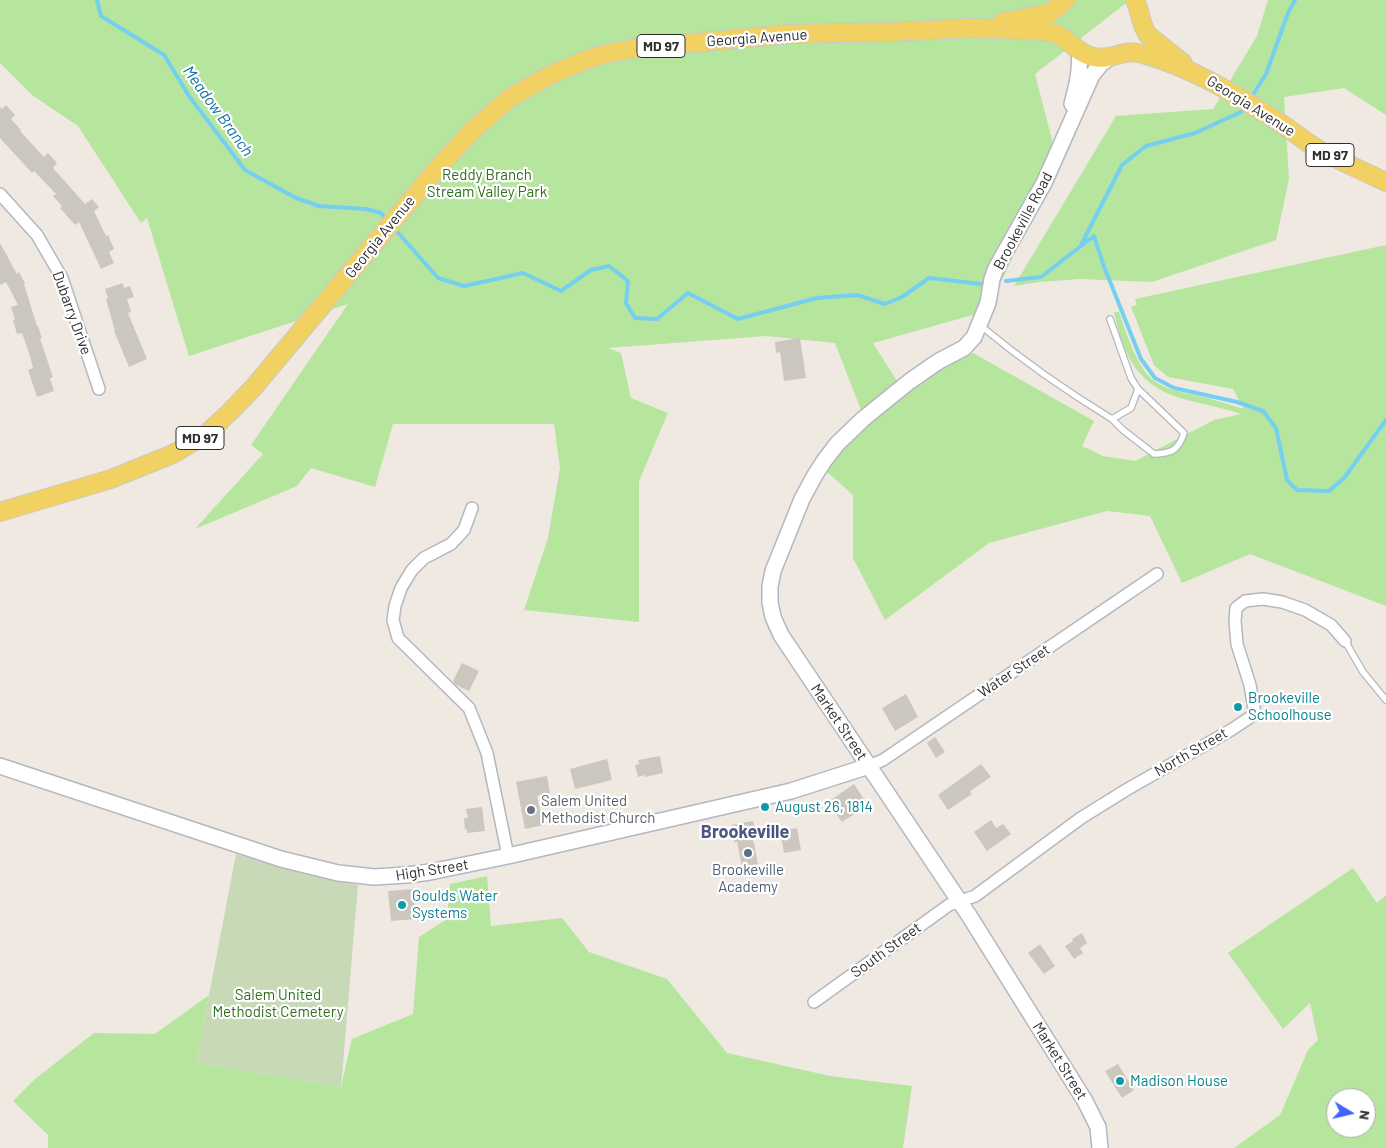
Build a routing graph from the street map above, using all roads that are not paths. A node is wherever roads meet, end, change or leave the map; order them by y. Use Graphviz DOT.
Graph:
graph roads {
  1 [pos="1067,0"];
  2 [pos="1135,0"];
  3 [pos="1140,20"];
  4 [pos="971,28"];
  5 [pos="1076,48"];
  6 [pos="1115,55"];
  7 [pos="1195,72"];
  8 [pos="1061,147"];
  9 [pos="1386,182"];
  10 [pos="0,194"];
  11 [pos="1110,319"];
  12 [pos="979,324"];
  13 [pos="99,389"];
  14 [pos="1138,389"];
  15 [pos="1112,419"];
  16 [pos="472,508"];
  17 [pos="0,512"];
  18 [pos="1157,574"];
  19 [pos="1345,641"];
  20 [pos="1386,700"];
  21 [pos="0,766"];
  22 [pos="869,766"];
  23 [pos="508,856"];
  24 [pos="959,901"];
  25 [pos="814,1002"];
  26 [pos="1100,1148"];
  1 -- 4 [label="main road, Georgia Avenue / MD 97"];
  1 -- 5 [label="main road, Georgia Avenue"];
  2 -- 3 [label="main road, Georgia Avenue / MD 97"];
  3 -- 6 [label="main road"];
  3 -- 7 [label="main road, Georgia Avenue / MD 97"];
  4 -- 5 [label="main road, Georgia Avenue / MD 97"];
  4 -- 17 [label="main road, Georgia Avenue / MD 97"];
  5 -- 6 [label="main road, Georgia Avenue / MD 97"];
  5 -- 8 [label="main road, Brookeville Road"];
  6 -- 7 [label="main road, Georgia Avenue / MD 97"];
  6 -- 8 [label="main road, Brookeville Road"];
  7 -- 9 [label="main road, Georgia Avenue / MD 97"];
  8 -- 12 [label="main road, Brookeville Road"];
  10 -- 13 [label="street, Dubarry Drive"];
  11 -- 14 [label="lane"];
  12 -- 15 [label="lane"];
  12 -- 22 [label="main road, Market Street"];
  14 -- 15 [label="lane"];
  14 -- 15 [label="lane"];
  16 -- 23 [label="street"];
  18 -- 22 [label="street, Water Street"];
  19 -- 20 [label="lane"];
  19 -- 24 [label="street, North Street"];
  21 -- 23 [label="main road, High Street"];
  22 -- 23 [label="main road, High Street"];
  22 -- 24 [label="main road, Market Street"];
  24 -- 25 [label="street, South Street"];
  24 -- 26 [label="main road, Market Street"];
}
